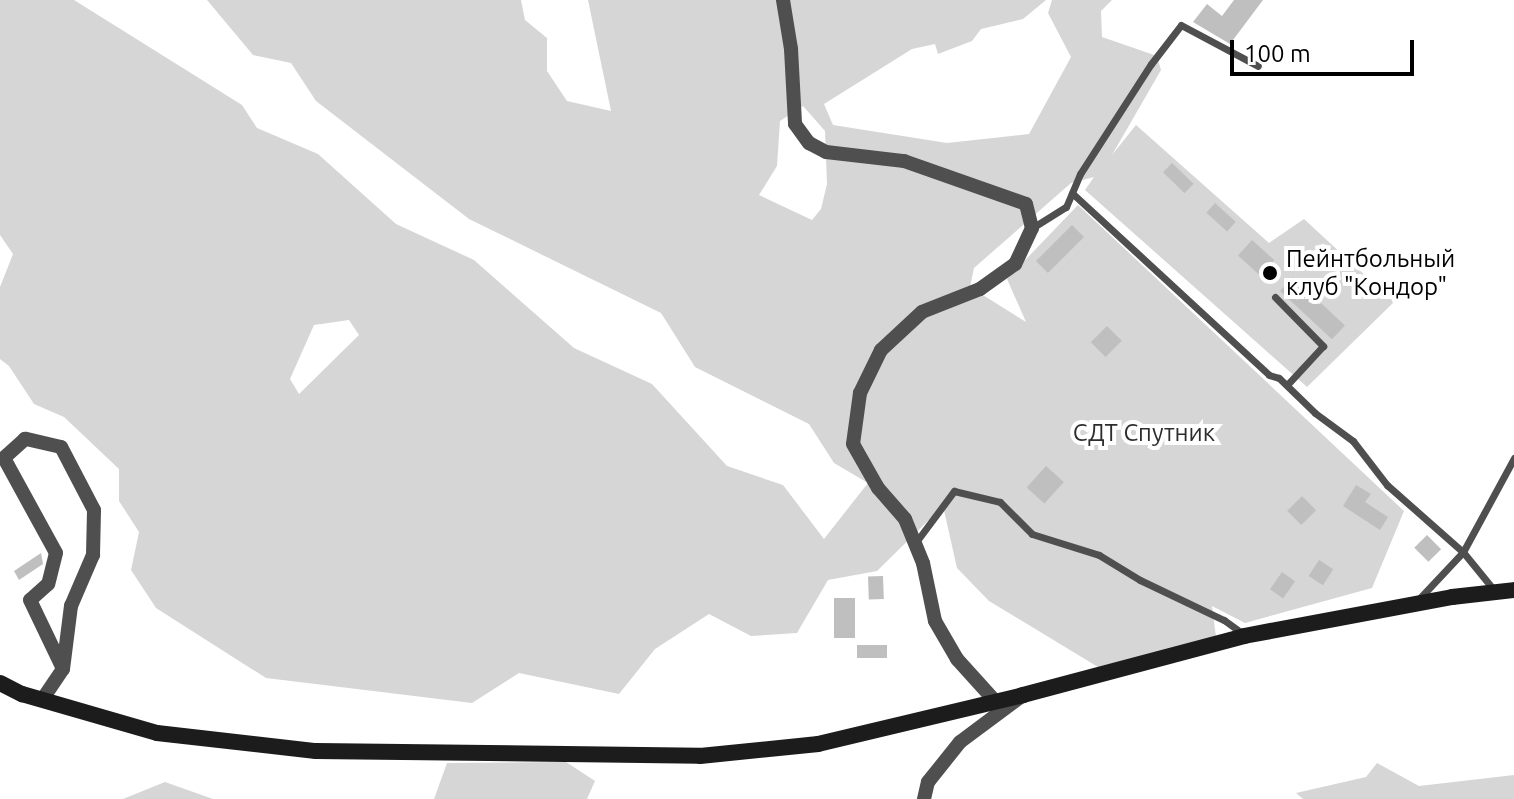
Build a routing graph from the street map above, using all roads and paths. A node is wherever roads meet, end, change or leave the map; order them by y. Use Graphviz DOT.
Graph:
graph roads {
  1 [pos="783,0"];
  2 [pos="1258,66"];
  3 [pos="1072,193"];
  4 [pos="1032,228"];
  5 [pos="1275,297"];
  6 [pos="1287,385"];
  7 [pos="1514,458"];
  8 [pos="915,544"];
  9 [pos="1463,552"];
  10 [pos="1514,590"];
  11 [pos="1496,592"];
  12 [pos="1414,604"];
  13 [pos="1244,636"];
  14 [pos="63,669"];
  15 [pos="0,683"];
  16 [pos="1023,695"];
  17 [pos="42,700"];
  18 [pos="995,701"];
  19 [pos="924,799"];
  1 -- 4 [label="street"];
  2 -- 3 [label="lane"];
  3 -- 4 [label="lane"];
  3 -- 6 [label="lane"];
  4 -- 8 [label="street"];
  5 -- 6 [label="lane"];
  6 -- 9 [label="lane"];
  7 -- 9 [label="lane"];
  8 -- 13 [label="lane"];
  8 -- 18 [label="street"];
  9 -- 11 [label="lane"];
  9 -- 12 [label="lane"];
  10 -- 11 [label="main road"];
  11 -- 12 [label="main road"];
  12 -- 13 [label="main road"];
  13 -- 16 [label="main road"];
  14 -- 14 [label="street"];
  14 -- 17 [label="street"];
  15 -- 17 [label="main road"];
  16 -- 18 [label="main road"];
  16 -- 19 [label="street"];
  17 -- 18 [label="main road"];
}
